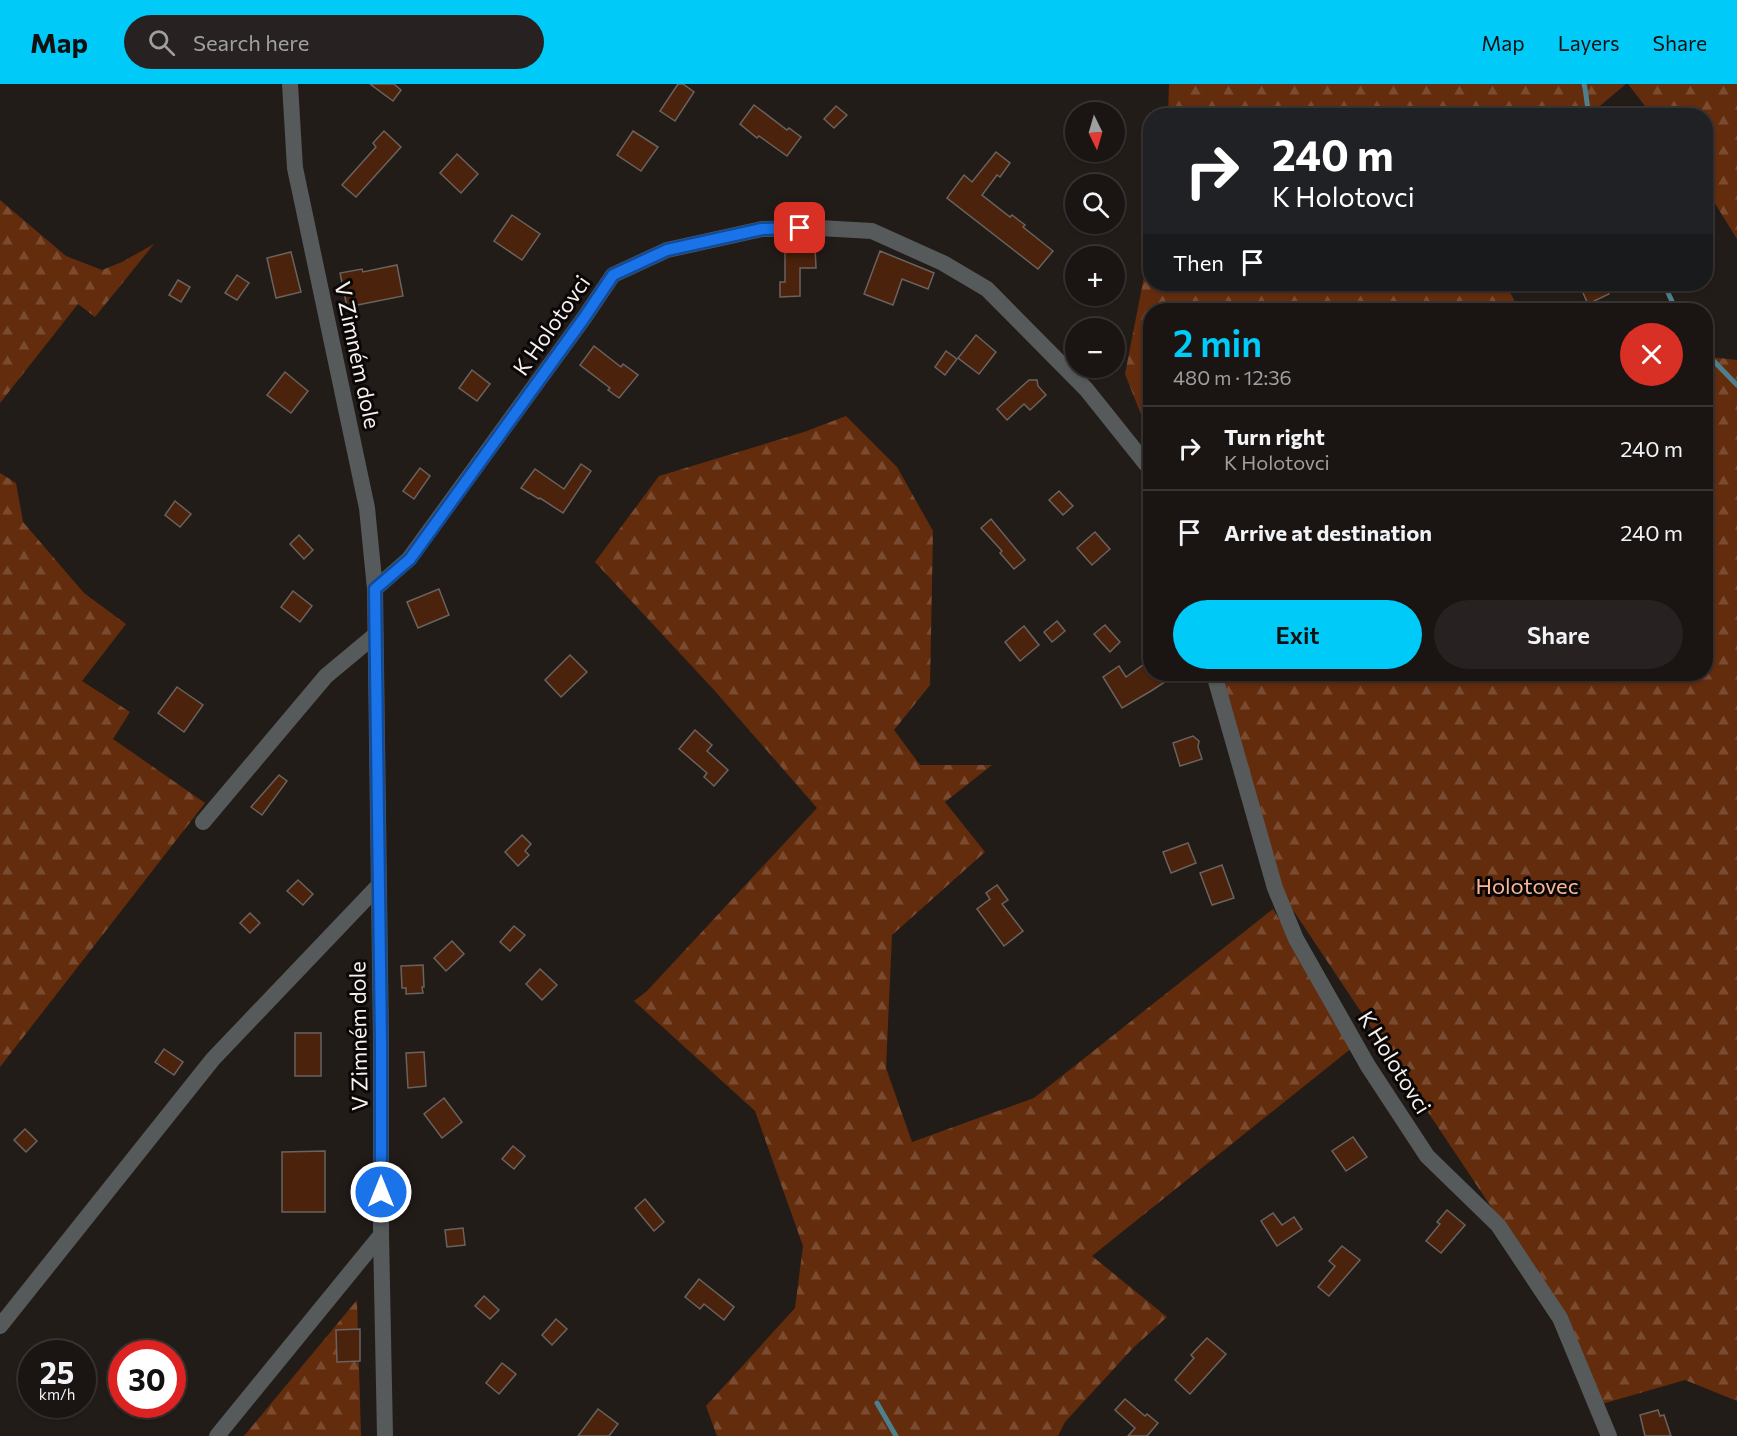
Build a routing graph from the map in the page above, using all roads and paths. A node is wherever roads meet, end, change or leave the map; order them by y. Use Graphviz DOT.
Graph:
graph roads {
  1 [pos="290,84"];
  2 [pos="1143,459"];
  3 [pos="375,589"];
  4 [pos="374,636"];
  5 [pos="1216,681"];
  6 [pos="203,822"];
  7 [pos="379,885"];
  8 [pos="381,1235"];
  9 [pos="0,1326"];
  10 [pos="217,1436"];
  11 [pos="385,1436"];
  12 [pos="1609,1436"];
  1 -- 3 [label="street, V Zimném dole"];
  2 -- 3 [label="street, K Holotovci"];
  3 -- 4 [label="street, V Zimném dole"];
  4 -- 6 [label="street"];
  4 -- 7 [label="street, V Zimném dole"];
  5 -- 12 [label="street, K Holotovci"];
  7 -- 8 [label="street, V Zimném dole"];
  7 -- 9 [label="street"];
  8 -- 10 [label="street"];
  8 -- 11 [label="street, V Zimném dole"];
}
